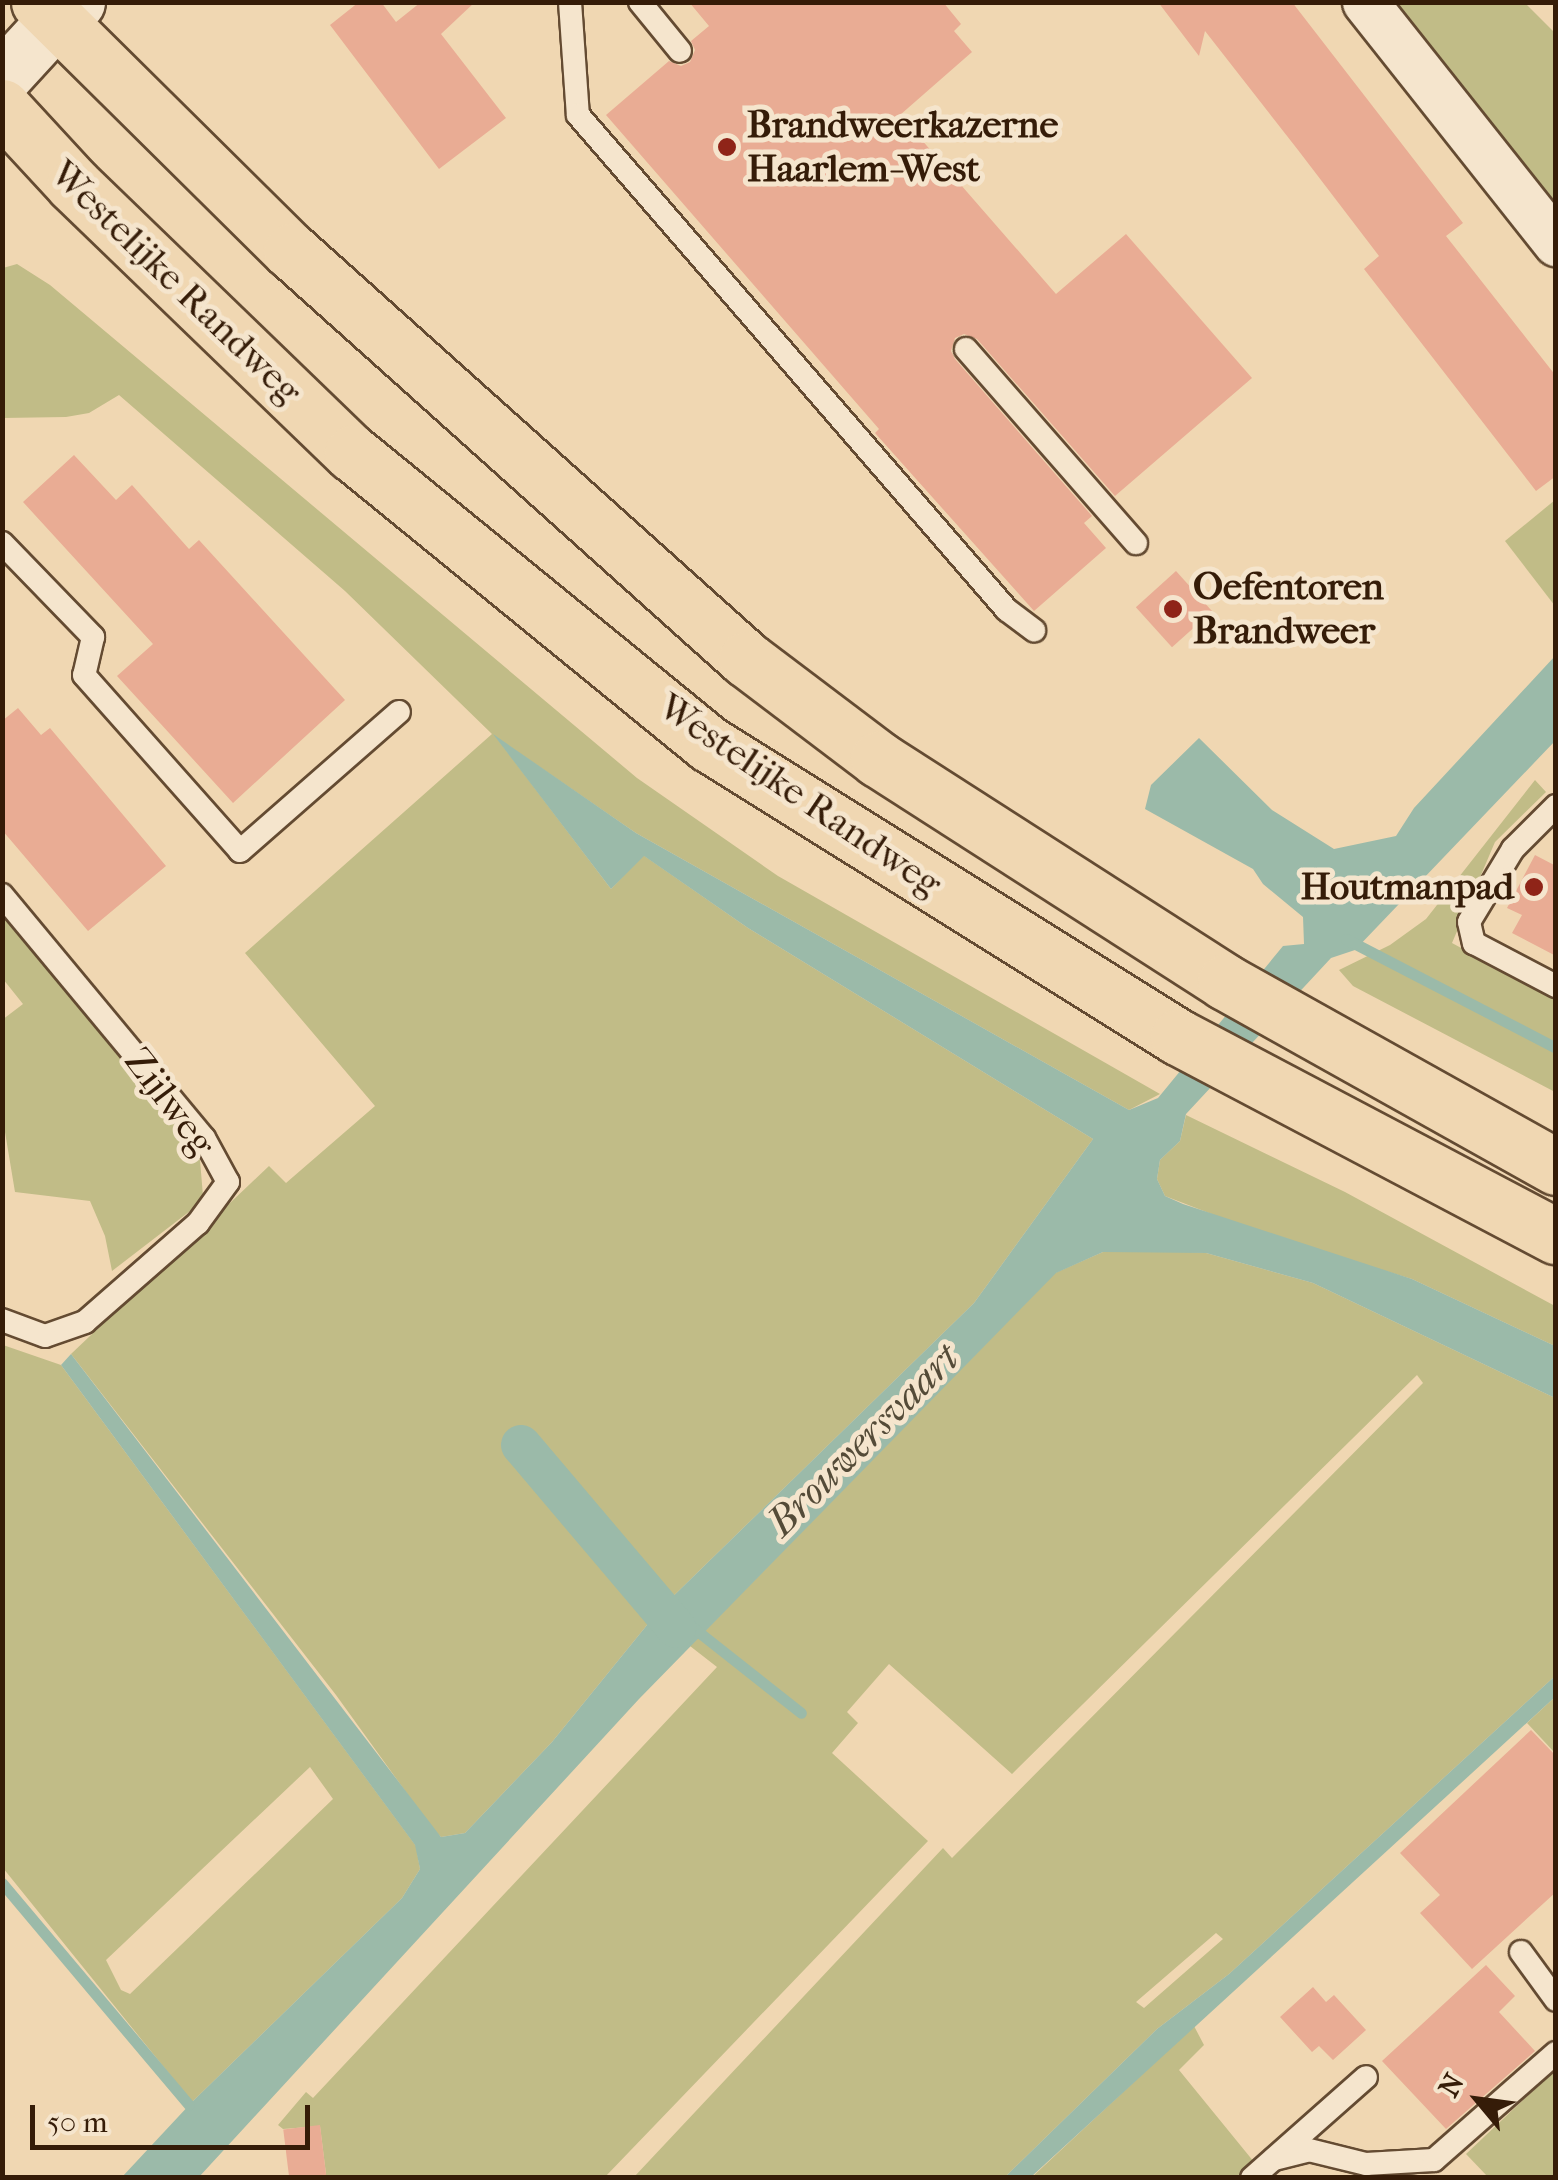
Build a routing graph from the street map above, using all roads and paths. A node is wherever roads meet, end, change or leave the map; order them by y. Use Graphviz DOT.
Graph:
graph roads {
  1 [pos="570,2"];
  2 [pos="640,2"];
  3 [pos="1365,2"];
  4 [pos="57,8"];
  5 [pos="680,51"];
  6 [pos="2,78"];
  7 [pos="2,108"];
  8 [pos="1556,243"];
  9 [pos="966,349"];
  10 [pos="1136,543"];
  11 [pos="2,544"];
  12 [pos="1034,630"];
  13 [pos="399,712"];
  14 [pos="1556,806"];
  15 [pos="2,895"];
  16 [pos="1556,986"];
  17 [pos="1556,1167"];
  18 [pos="1556,1236"];
  19 [pos="2,1320"];
  20 [pos="1521,1952"];
  21 [pos="1556,2000"];
  22 [pos="1556,2053"];
  23 [pos="1366,2077"];
  24 [pos="1274,2159"];
  25 [pos="1252,2178"];
  1 -- 12 [label="lane"];
  2 -- 5 [label="lane"];
  3 -- 8 [label="street"];
  4 -- 6 [label="main road"];
  4 -- 17 [label="main road, Westelijke Randweg"];
  7 -- 18 [label="main road, Westelijke Randweg"];
  9 -- 10 [label="lane"];
  11 -- 13 [label="lane"];
  14 -- 16 [label="lane"];
  15 -- 19 [label="lane, Zijlweg"];
  20 -- 21 [label="lane"];
  22 -- 24 [label="lane"];
  23 -- 24 [label="lane"];
  24 -- 25 [label="lane"];
}
